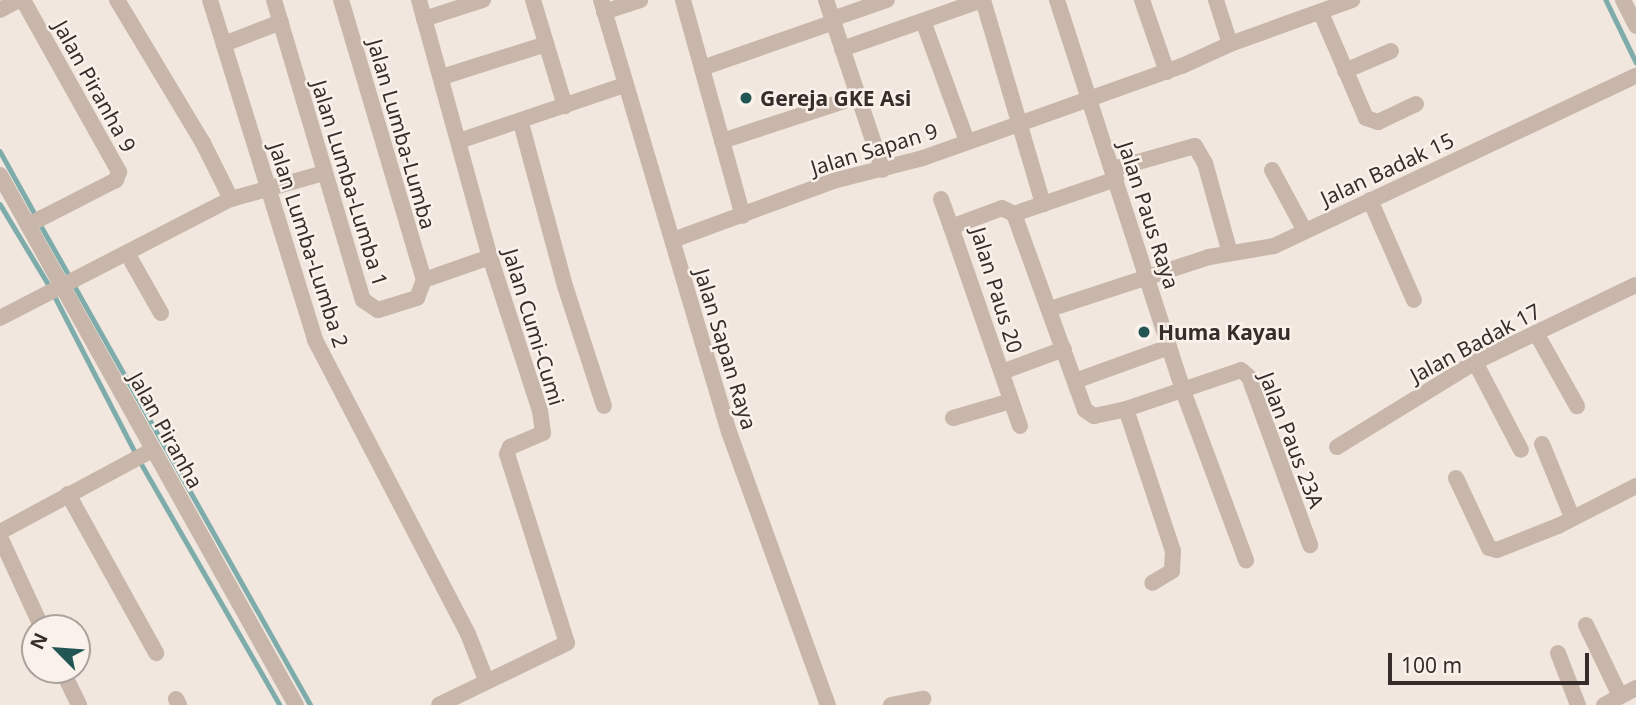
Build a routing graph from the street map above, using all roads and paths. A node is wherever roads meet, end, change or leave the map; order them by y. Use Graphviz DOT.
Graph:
graph roads {
  1 [pos="21,0"];
  2 [pos="117,0"];
  3 [pos="210,0"];
  4 [pos="274,0"];
  5 [pos="341,0"];
  6 [pos="419,0"];
  7 [pos="483,0"];
  8 [pos="533,0"];
  9 [pos="640,0"];
  10 [pos="683,0"];
  11 [pos="826,0"];
  12 [pos="887,0"];
  13 [pos="982,0"];
  14 [pos="1057,0"];
  15 [pos="1142,0"];
  16 [pos="1216,0"];
  17 [pos="1352,0"];
  18 [pos="1623,0"];
  19 [pos="602,6"];
  20 [pos="0,10"];
  21 [pos="1321,13"];
  22 [pos="424,19"];
  23 [pos="923,20"];
  24 [pos="833,21"];
  25 [pos="281,22"];
  26 [pos="1636,26"];
  27 [pos="224,44"];
  28 [pos="546,44"];
  29 [pos="1228,45"];
  30 [pos="842,49"];
  31 [pos="1391,51"];
  32 [pos="702,68"];
  33 [pos="1345,71"];
  34 [pos="1167,72"];
  35 [pos="1636,76"];
  36 [pos="442,77"];
  37 [pos="624,85"];
  38 [pos="857,97"];
  39 [pos="1089,100"];
  40 [pos="1416,104"];
  41 [pos="565,106"];
  42 [pos="1020,121"];
  43 [pos="521,123"];
  44 [pos="459,141"];
  45 [pos="722,141"];
  46 [pos="967,141"];
  47 [pos="883,170"];
  48 [pos="1272,170"];
  49 [pos="324,173"];
  50 [pos="1115,174"];
  51 [pos="0,175"];
  52 [pos="267,188"];
  53 [pos="941,199"];
  54 [pos="231,200"];
  55 [pos="1370,200"];
  56 [pos="1043,204"];
  57 [pos="1014,214"];
  58 [pos="743,216"];
  59 [pos="28,225"];
  60 [pos="951,227"];
  61 [pos="1305,231"];
  62 [pos="673,240"];
  63 [pos="127,253"];
  64 [pos="1230,253"];
  65 [pos="490,257"];
  66 [pos="1147,276"];
  67 [pos="424,280"];
  68 [pos="63,285"];
  69 [pos="1636,285"];
  70 [pos="1414,300"];
  71 [pos="1050,309"];
  72 [pos="161,313"];
  73 [pos="0,318"];
  74 [pos="1536,333"];
  75 [pos="1169,347"];
  76 [pos="1064,349"];
  77 [pos="1475,362"];
  78 [pos="1002,372"];
  79 [pos="1075,381"];
  80 [pos="1182,388"];
  81 [pos="1011,401"];
  82 [pos="604,406"];
  83 [pos="1577,406"];
  84 [pos="1126,409"];
  85 [pos="1085,410"];
  86 [pos="953,418"];
  87 [pos="1020,426"];
  88 [pos="1542,444"];
  89 [pos="1338,447"];
  90 [pos="152,450"];
  91 [pos="1521,450"];
  92 [pos="1456,478"];
  93 [pos="1636,486"];
  94 [pos="68,494"];
  95 [pos="1572,517"];
  96 [pos="0,534"];
  97 [pos="1310,545"];
  98 [pos="1246,561"];
  99 [pos="1152,583"];
  100 [pos="36,614"];
  101 [pos="1586,625"];
  102 [pos="156,653"];
  103 [pos="1558,653"];
  104 [pos="486,680"];
  105 [pos="69,684"];
  106 [pos="1636,688"];
  107 [pos="1620,696"];
  108 [pos="923,699"];
  109 [pos="79,705"];
  110 [pos="296,705"];
  111 [pos="439,705"];
  112 [pos="828,705"];
  113 [pos="891,705"];
  114 [pos="1577,705"];
  115 [pos="1604,705"];
  1 -- 20 [label="street"];
  1 -- 59 [label="street, Jalan Piranha 9"];
  2 -- 54 [label="street"];
  3 -- 27 [label="street, Jalan Lumba-Lumba 2"];
  4 -- 25 [label="street, Jalan Lumba-Lumba 1"];
  5 -- 67 [label="street, Jalan Lumba-Lumba"];
  6 -- 22 [label="street, Jalan Cumi-Cumi"];
  7 -- 22 [label="street"];
  8 -- 28 [label="street"];
  9 -- 19 [label="street"];
  10 -- 32 [label="street"];
  11 -- 24 [label="street"];
  12 -- 24 [label="street"];
  13 -- 23 [label="street"];
  13 -- 42 [label="street"];
  14 -- 39 [label="street, Jalan Paus Raya"];
  15 -- 34 [label="street"];
  16 -- 29 [label="street"];
  17 -- 21 [label="street, Jalan Sapan 9"];
  18 -- 26 [label="street"];
  19 -- 37 [label="street, Jalan Sapan Raya"];
  21 -- 29 [label="street, Jalan Sapan 9"];
  21 -- 33 [label="street"];
  22 -- 36 [label="street, Jalan Cumi-Cumi"];
  23 -- 30 [label="street"];
  23 -- 46 [label="street"];
  24 -- 30 [label="street"];
  24 -- 32 [label="street"];
  25 -- 27 [label="street"];
  25 -- 49 [label="street, Jalan Lumba-Lumba 1"];
  27 -- 52 [label="street, Jalan Lumba-Lumba 2"];
  28 -- 36 [label="street"];
  28 -- 41 [label="street"];
  29 -- 34 [label="street, Jalan Sapan 9"];
  30 -- 38 [label="street"];
  31 -- 33 [label="street"];
  32 -- 45 [label="street"];
  33 -- 40 [label="street"];
  34 -- 39 [label="street, Jalan Sapan 9"];
  35 -- 55 [label="street, Jalan Badak 15"];
  36 -- 44 [label="street, Jalan Cumi-Cumi"];
  37 -- 41 [label="street"];
  37 -- 62 [label="street, Jalan Sapan Raya"];
  38 -- 45 [label="street"];
  38 -- 47 [label="street"];
  39 -- 42 [label="street, Jalan Sapan 9"];
  39 -- 50 [label="street, Jalan Paus Raya"];
  41 -- 43 [label="street"];
  42 -- 46 [label="street, Jalan Sapan 9"];
  42 -- 56 [label="street"];
  43 -- 44 [label="street"];
  43 -- 82 [label="street"];
  44 -- 65 [label="street, Jalan Cumi-Cumi"];
  45 -- 58 [label="street"];
  46 -- 47 [label="street, Jalan Sapan 9"];
  47 -- 58 [label="street, Jalan Sapan 9"];
  48 -- 61 [label="street"];
  49 -- 52 [label="street"];
  49 -- 67 [label="street, Jalan Lumba-Lumba 1"];
  50 -- 56 [label="street, Jalan Paus 20"];
  50 -- 64 [label="street, Jalan Paus 20"];
  50 -- 66 [label="street, Jalan Paus Raya"];
  51 -- 59 [label="street, Jalan Piranha"];
  52 -- 54 [label="street"];
  52 -- 104 [label="street, Jalan Lumba-Lumba 2"];
  53 -- 60 [label="street"];
  54 -- 63 [label="street"];
  55 -- 61 [label="street, Jalan Badak 15"];
  55 -- 70 [label="street"];
  56 -- 57 [label="street, Jalan Paus 20"];
  57 -- 60 [label="street, Jalan Paus 20"];
  57 -- 71 [label="street, Jalan Paus 20"];
  58 -- 62 [label="street, Jalan Sapan 9"];
  59 -- 68 [label="street, Jalan Piranha"];
  60 -- 78 [label="street, Jalan Paus 20"];
  61 -- 64 [label="street, Jalan Badak 15"];
  62 -- 112 [label="street, Jalan Sapan Raya"];
  63 -- 68 [label="street"];
  63 -- 72 [label="street"];
  64 -- 66 [label="street, Jalan Badak 15"];
  65 -- 67 [label="street"];
  65 -- 104 [label="street, Jalan Cumi-Cumi"];
  66 -- 71 [label="street, Jalan Badak 15"];
  66 -- 75 [label="street, Jalan Paus Raya"];
  68 -- 73 [label="street"];
  68 -- 90 [label="street, Jalan Piranha"];
  69 -- 74 [label="street, Jalan Badak 17"];
  71 -- 76 [label="street, Jalan Paus 20"];
  74 -- 77 [label="street, Jalan Badak 17"];
  74 -- 83 [label="street"];
  75 -- 79 [label="street"];
  75 -- 80 [label="street, Jalan Paus Raya"];
  76 -- 78 [label="street"];
  76 -- 79 [label="street, Jalan Paus 20"];
  77 -- 89 [label="street, Jalan Badak 17"];
  77 -- 91 [label="street"];
  78 -- 81 [label="street, Jalan Paus 20"];
  79 -- 85 [label="street, Jalan Paus 20"];
  80 -- 84 [label="street, Jalan Paus 23A"];
  80 -- 97 [label="street, Jalan Paus 23A"];
  80 -- 98 [label="street, Jalan Paus Raya"];
  81 -- 86 [label="street"];
  81 -- 87 [label="street, Jalan Paus 20"];
  84 -- 85 [label="street, Jalan Paus 23A"];
  84 -- 99 [label="street"];
  88 -- 95 [label="street"];
  90 -- 94 [label="street"];
  90 -- 110 [label="street, Jalan Piranha"];
  92 -- 95 [label="street"];
  93 -- 95 [label="street"];
  94 -- 96 [label="street"];
  94 -- 102 [label="street"];
  96 -- 100 [label="street"];
  101 -- 107 [label="street"];
  103 -- 114 [label="street"];
  104 -- 111 [label="street"];
  105 -- 109 [label="street"];
  106 -- 107 [label="street"];
  107 -- 115 [label="street"];
  108 -- 113 [label="street"];
}
